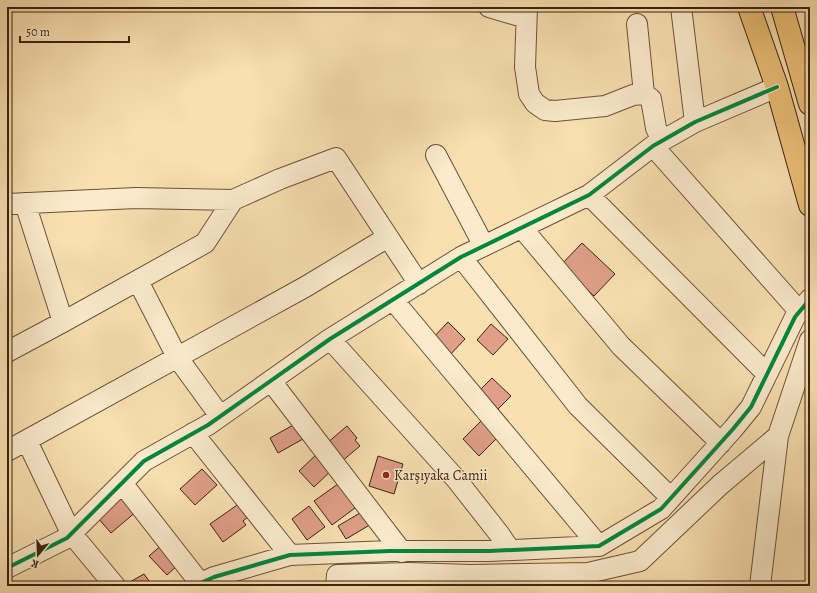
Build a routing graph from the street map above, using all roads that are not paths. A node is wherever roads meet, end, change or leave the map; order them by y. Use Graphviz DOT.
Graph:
graph roads {
  1 [pos="489,7"];
  2 [pos="680,7"];
  3 [pos="749,7"];
  4 [pos="782,7"];
  5 [pos="526,12"];
  6 [pos="637,24"];
  7 [pos="777,87"];
  8 [pos="644,94"];
  9 [pos="810,104"];
  10 [pos="695,122"];
  11 [pos="658,143"];
  12 [pos="436,155"];
  13 [pos="589,195"];
  14 [pos="232,200"];
  15 [pos="16,204"];
  16 [pos="810,205"];
  17 [pos="522,228"];
  18 [pos="388,236"];
  19 [pos="484,246"];
  20 [pos="462,257"];
  21 [pos="138,281"];
  22 [pos="418,284"];
  23 [pos="393,300"];
  24 [pos="804,305"];
  25 [pos="63,322"];
  26 [pos="330,339"];
  27 [pos="810,340"];
  28 [pos="7,352"];
  29 [pos="177,357"];
  30 [pos="767,374"];
  31 [pos="271,381"];
  32 [pos="220,416"];
  33 [pos="193,433"];
  34 [pos="778,436"];
  35 [pos="27,441"];
  36 [pos="721,443"];
  37 [pos="7,451"];
  38 [pos="122,483"];
  39 [pos="671,498"];
  40 [pos="71,533"];
  41 [pos="599,546"];
  42 [pos="510,550"];
  43 [pos="402,552"];
  44 [pos="290,555"];
  45 [pos="7,568"];
  46 [pos="587,579"];
  47 [pos="408,580"];
  48 [pos="471,581"];
  49 [pos="197,585"];
  50 [pos="115,586"];
  51 [pos="336,586"];
  52 [pos="758,586"];
  1 -- 5 [label="street"];
  2 -- 10 [label="street"];
  3 -- 7 [label="main road"];
  4 -- 9 [label="main road"];
  5 -- 8 [label="street"];
  6 -- 8 [label="street"];
  7 -- 10 [label="street"];
  7 -- 16 [label="main road"];
  8 -- 11 [label="street"];
  10 -- 11 [label="street"];
  11 -- 13 [label="street"];
  11 -- 24 [label="street"];
  12 -- 19 [label="street"];
  13 -- 17 [label="street"];
  13 -- 30 [label="street"];
  14 -- 15 [label="street"];
  14 -- 18 [label="street"];
  14 -- 21 [label="street"];
  15 -- 25 [label="street"];
  17 -- 19 [label="street"];
  17 -- 36 [label="street"];
  18 -- 22 [label="street"];
  18 -- 29 [label="street"];
  19 -- 20 [label="street"];
  20 -- 22 [label="street"];
  20 -- 39 [label="street"];
  21 -- 25 [label="street"];
  21 -- 29 [label="street"];
  22 -- 23 [label="street"];
  23 -- 26 [label="street"];
  23 -- 41 [label="street"];
  24 -- 30 [label="street"];
  25 -- 28 [label="street"];
  26 -- 31 [label="street"];
  26 -- 42 [label="street"];
  27 -- 34 [label="street"];
  29 -- 32 [label="street"];
  29 -- 35 [label="street"];
  30 -- 36 [label="street"];
  31 -- 32 [label="street"];
  31 -- 43 [label="street"];
  32 -- 33 [label="street"];
  33 -- 38 [label="street"];
  33 -- 44 [label="street"];
  34 -- 46 [label="street"];
  34 -- 52 [label="street"];
  35 -- 37 [label="street"];
  35 -- 40 [label="street"];
  36 -- 39 [label="street"];
  38 -- 40 [label="street"];
  38 -- 49 [label="street"];
  39 -- 41 [label="street"];
  40 -- 45 [label="street"];
  40 -- 50 [label="street"];
  41 -- 42 [label="street"];
  42 -- 43 [label="street"];
  43 -- 44 [label="street"];
  44 -- 49 [label="street"];
  46 -- 48 [label="street"];
  47 -- 48 [label="street"];
  47 -- 51 [label="street"];
}
